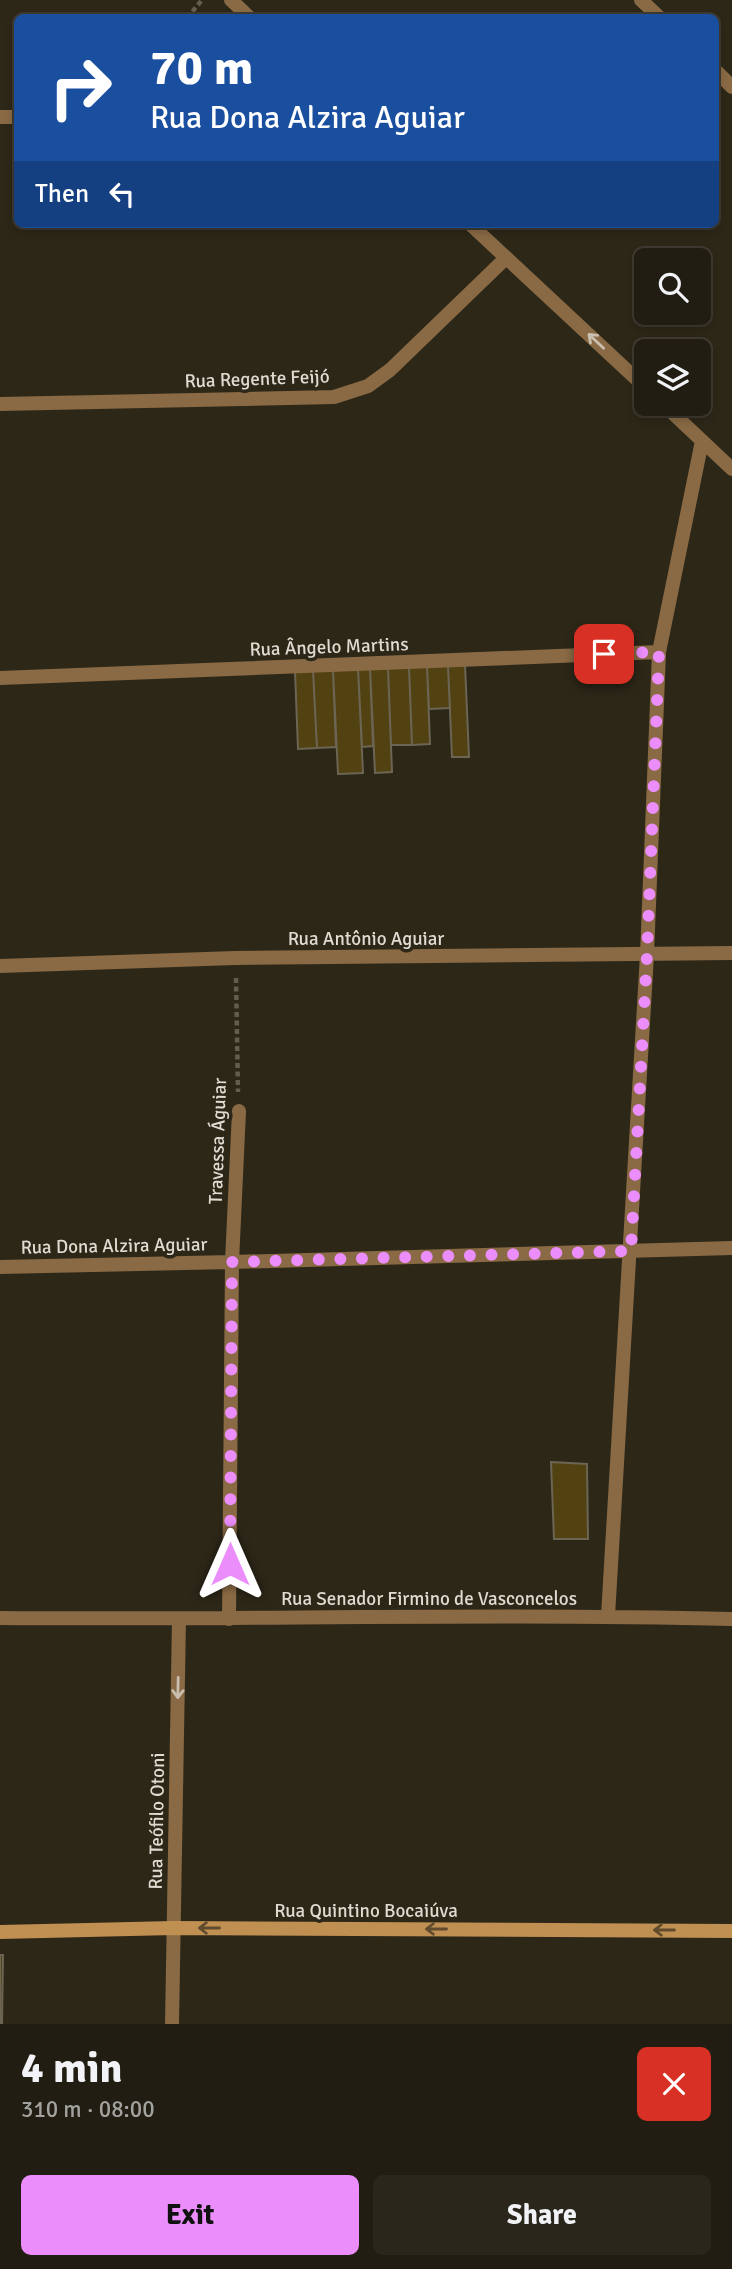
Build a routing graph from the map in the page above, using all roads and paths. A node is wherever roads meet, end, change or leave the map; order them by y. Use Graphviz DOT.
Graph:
graph roads {
  1 [pos="202,0"];
  2 [pos="231,0"];
  3 [pos="641,0"];
  4 [pos="190,14"];
  5 [pos="246,14"];
  6 [pos="656,14"];
  7 [pos="719,75"];
  8 [pos="732,87"];
  9 [pos="474,228"];
  10 [pos="506,258"];
  11 [pos="634,377"];
  12 [pos="0,404"];
  13 [pos="676,416"];
  14 [pos="702,441"];
  15 [pos="732,469"];
  16 [pos="659,652"];
  17 [pos="0,678"];
  18 [pos="732,953"];
  19 [pos="647,955"];
  20 [pos="235,958"];
  21 [pos="0,966"];
  22 [pos="239,1111"];
  23 [pos="732,1248"];
  24 [pos="631,1251"];
  25 [pos="232,1262"];
  26 [pos="0,1266"];
  27 [pos="608,1616"];
  28 [pos="0,1618"];
  29 [pos="179,1619"];
  30 [pos="229,1619"];
  31 [pos="732,1619"];
  32 [pos="174,1928"];
  33 [pos="732,1931"];
  34 [pos="0,1932"];
  35 [pos="172,2024"];
  1 -- 4 [label="path"];
  2 -- 5 [label="street"];
  3 -- 6 [label="street"];
  7 -- 8 [label="street"];
  9 -- 10 [label="street"];
  11 -- 10 [label="street, one-way"];
  10 -- 12 [label="street, Rua Regente Feijó"];
  13 -- 14 [label="street"];
  14 -- 15 [label="street"];
  14 -- 16 [label="street"];
  16 -- 17 [label="street, Rua Ângelo Martins"];
  16 -- 19 [label="street"];
  18 -- 19 [label="street, Rua Antônio Aguiar"];
  19 -- 20 [label="street, Rua Antônio Aguiar"];
  19 -- 24 [label="street"];
  20 -- 21 [label="street, Rua Antônio Aguiar"];
  20 -- 22 [label="path, Travessa Águiar"];
  22 -- 25 [label="street, Travessa Águiar"];
  23 -- 24 [label="street, Rua Dona Alzira Aguiar"];
  24 -- 25 [label="street, Rua Dona Alzira Aguiar"];
  24 -- 27 [label="street"];
  25 -- 26 [label="street, Rua Dona Alzira Aguiar"];
  25 -- 30 [label="street, Travessa Águiar"];
  27 -- 30 [label="street, Rua Senador Firmino de Vasconcelos"];
  27 -- 31 [label="street, Rua Senador Firmino de Vasconcelos"];
  28 -- 29 [label="street, Rua Senador Firmino de Vasconcelos"];
  29 -- 30 [label="street, Rua Senador Firmino de Vasconcelos"];
  29 -- 32 [label="street, Rua Teófilo Otoni, one-way"];
  33 -- 32 [label="street, Rua Quintino Bocaiúva, one-way"];
  32 -- 34 [label="street, Rua Quintino Bocaiúva"];
  32 -- 35 [label="street, Rua Teófilo Otoni"];
}
